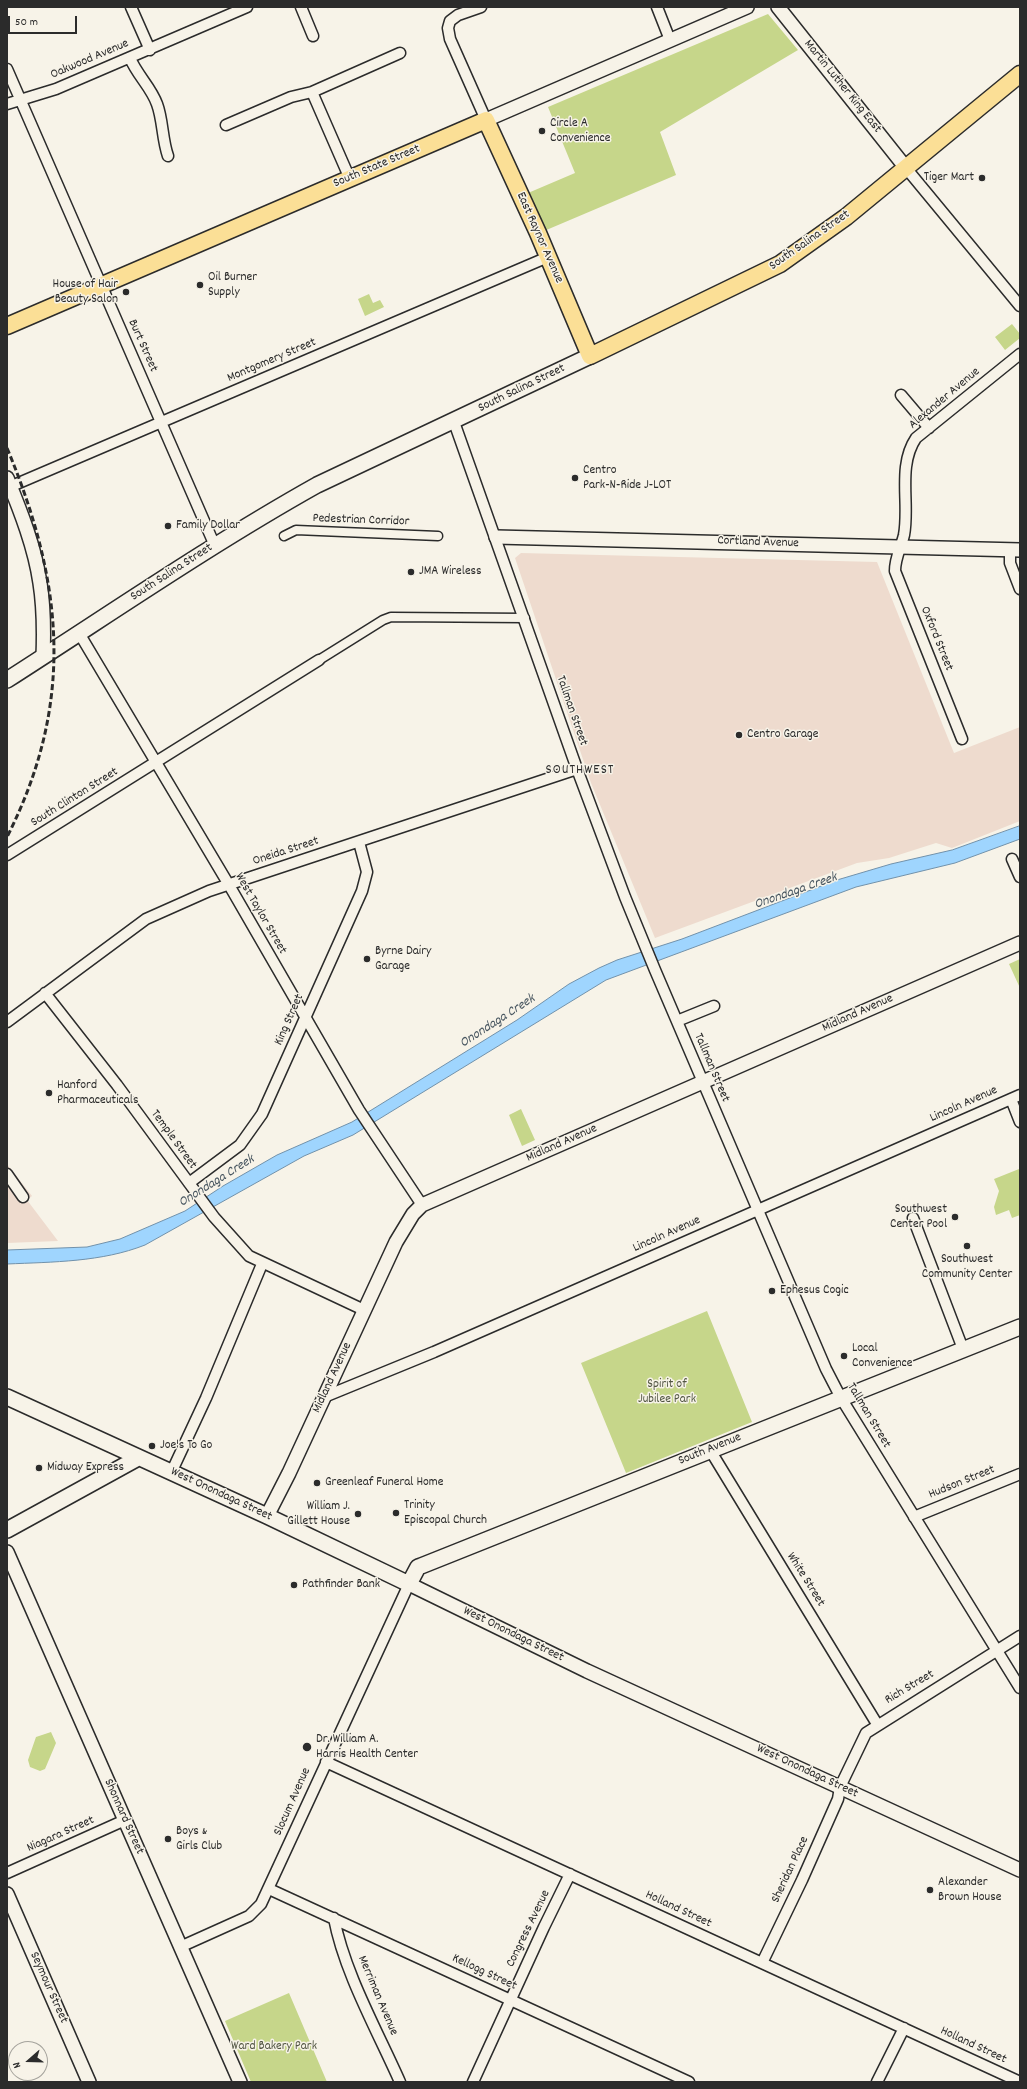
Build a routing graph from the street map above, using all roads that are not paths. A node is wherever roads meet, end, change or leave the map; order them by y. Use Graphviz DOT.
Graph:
graph roads {
  1 [pos="131,7"];
  2 [pos="247,7"];
  3 [pos="301,7"];
  4 [pos="481,7"];
  5 [pos="657,7"];
  6 [pos="747,7"];
  7 [pos="778,7"];
  8 [pos="313,36"];
  9 [pos="670,40"];
  10 [pos="150,50"];
  11 [pos="400,53"];
  12 [pos="130,58"];
  13 [pos="7,70"];
  14 [pos="1020,74"];
  15 [pos="312,92"];
  16 [pos="20,100"];
  17 [pos="7,104"];
  18 [pos="486,120"];
  19 [pos="226,125"];
  20 [pos="168,156"];
  21 [pos="906,168"];
  22 [pos="350,179"];
  23 [pos="548,257"];
  24 [pos="101,285"];
  25 [pos="1020,306"];
  26 [pos="7,326"];
  27 [pos="1020,354"];
  28 [pos="590,356"];
  29 [pos="901,396"];
  30 [pos="161,422"];
  31 [pos="454,422"];
  32 [pos="929,428"];
  33 [pos="8,484"];
  34 [pos="284,536"];
  35 [pos="438,536"];
  36 [pos="496,537"];
  37 [pos="215,546"];
  38 [pos="899,547"];
  39 [pos="1015,550"];
  40 [pos="1020,589"];
  41 [pos="525,618"];
  42 [pos="79,633"];
  43 [pos="43,657"];
  44 [pos="319,660"];
  45 [pos="7,680"];
  46 [pos="962,739"];
  47 [pos="156,763"];
  48 [pos="577,769"];
  49 [pos="359,842"];
  50 [pos="7,855"];
  51 [pos="1012,859"];
  52 [pos="1020,877"];
  53 [pos="229,885"];
  54 [pos="1020,943"];
  55 [pos="45,993"];
  56 [pos="714,1006"];
  57 [pos="306,1016"];
  58 [pos="677,1021"];
  59 [pos="7,1022"];
  60 [pos="703,1082"];
  61 [pos="1015,1097"];
  62 [pos="1020,1122"];
  63 [pos="7,1174"];
  64 [pos="189,1183"];
  65 [pos="23,1197"];
  66 [pos="422,1205"];
  67 [pos="757,1210"];
  68 [pos="913,1218"];
  69 [pos="262,1264"];
  70 [pos="364,1310"];
  71 [pos="1020,1327"];
  72 [pos="963,1349"];
  73 [pos="7,1397"];
  74 [pos="324,1397"];
  75 [pos="841,1398"];
  76 [pos="710,1450"];
  77 [pos="138,1458"];
  78 [pos="171,1473"];
  79 [pos="1020,1474"];
  80 [pos="267,1516"];
  81 [pos="914,1517"];
  82 [pos="7,1530"];
  83 [pos="7,1552"];
  84 [pos="409,1584"];
  85 [pos="1020,1636"];
  86 [pos="997,1650"];
  87 [pos="1020,1688"];
  88 [pos="877,1724"];
  89 [pos="326,1762"];
  90 [pos="840,1787"];
  91 [pos="125,1820"];
  92 [pos="1020,1870"];
  93 [pos="7,1873"];
  94 [pos="570,1874"];
  95 [pos="269,1889"];
  96 [pos="7,1894"];
  97 [pos="334,1918"];
  98 [pos="180,1947"];
  99 [pos="762,1963"];
  100 [pos="510,2000"];
  101 [pos="904,2028"];
  102 [pos="89,2082"];
  103 [pos="240,2082"];
  104 [pos="400,2082"];
  105 [pos="473,2082"];
  106 [pos="689,2082"];
  107 [pos="877,2082"];
  108 [pos="1020,2082"];
  1 -- 10 [label="street"];
  2 -- 10 [label="street, Oakwood Avenue"];
  3 -- 8 [label="street"];
  4 -- 18 [label="street"];
  5 -- 9 [label="street"];
  6 -- 9 [label="street, South State Street"];
  7 -- 21 [label="street, Martin Luther King East"];
  9 -- 18 [label="street, South State Street"];
  10 -- 12 [label="street, Oakwood Avenue"];
  11 -- 15 [label="street"];
  12 -- 16 [label="street, Oakwood Avenue"];
  12 -- 20 [label="street"];
  13 -- 16 [label="street, Burt Street"];
  14 -- 21 [label="main road, South Salina Street"];
  15 -- 19 [label="street"];
  15 -- 22 [label="street"];
  16 -- 17 [label="street, Oakwood Avenue"];
  16 -- 24 [label="street, Burt Street"];
  18 -- 22 [label="main road, South State Street"];
  18 -- 23 [label="main road, East Raynor Avenue"];
  21 -- 25 [label="street"];
  21 -- 28 [label="main road, South Salina Street"];
  22 -- 24 [label="main road, South State Street"];
  23 -- 28 [label="main road, East Raynor Avenue"];
  23 -- 30 [label="street, Montgomery Street"];
  24 -- 26 [label="main road, South State Street"];
  24 -- 30 [label="street, Burt Street"];
  27 -- 32 [label="street, Alexander Avenue"];
  28 -- 31 [label="main road, South Salina Street"];
  29 -- 32 [label="street"];
  30 -- 33 [label="street, Montgomery Street"];
  30 -- 37 [label="street, Burt Street"];
  31 -- 36 [label="street, Tallman Street"];
  31 -- 37 [label="main road, South Salina Street"];
  32 -- 38 [label="street, Alexander Avenue"];
  33 -- 43 [label="street"];
  34 -- 35 [label="street, Pedestrian Corridor"];
  36 -- 38 [label="street, Cortland Avenue"];
  36 -- 41 [label="street, Tallman Street"];
  37 -- 42 [label="main road, South Salina Street"];
  38 -- 39 [label="street, Cortland Avenue"];
  38 -- 46 [label="street, Oxford Street"];
  39 -- 40 [label="street"];
  41 -- 44 [label="street"];
  41 -- 48 [label="street, Tallman Street"];
  42 -- 43 [label="main road, South Salina Street"];
  42 -- 47 [label="street, West Taylor Street"];
  43 -- 45 [label="main road, South Salina Street"];
  44 -- 47 [label="street, South Clinton Street"];
  47 -- 50 [label="street, South Clinton Street"];
  47 -- 53 [label="street, West Taylor Street"];
  48 -- 49 [label="street, Oneida Street"];
  48 -- 58 [label="street, Tallman Street"];
  49 -- 53 [label="street, Oneida Street"];
  49 -- 57 [label="street, King Street"];
  51 -- 52 [label="street"];
  53 -- 55 [label="street, Oneida Street"];
  53 -- 57 [label="street, West Taylor Street"];
  54 -- 60 [label="street, Midland Avenue"];
  55 -- 59 [label="street, Oneida Street"];
  55 -- 64 [label="street, Temple Street"];
  56 -- 58 [label="street"];
  57 -- 64 [label="street, King Street"];
  57 -- 66 [label="street, West Taylor Street"];
  58 -- 60 [label="street, Tallman Street"];
  60 -- 66 [label="street, Midland Avenue"];
  60 -- 67 [label="street, Tallman Street"];
  61 -- 62 [label="street"];
  61 -- 67 [label="street, Lincoln Avenue"];
  63 -- 65 [label="street"];
  64 -- 69 [label="street, Temple Street"];
  66 -- 70 [label="street, Midland Avenue"];
  67 -- 74 [label="street, Lincoln Avenue"];
  67 -- 75 [label="street, Tallman Street"];
  68 -- 72 [label="street"];
  69 -- 70 [label="street, Temple Street"];
  69 -- 78 [label="street"];
  70 -- 74 [label="street, Midland Avenue"];
  71 -- 72 [label="main road, South Avenue"];
  72 -- 75 [label="main road, South Avenue"];
  73 -- 77 [label="main road, West Onondaga Street"];
  74 -- 80 [label="street, Midland Avenue"];
  75 -- 76 [label="main road, South Avenue"];
  75 -- 81 [label="street, Tallman Street"];
  76 -- 84 [label="main road, South Avenue"];
  76 -- 88 [label="street, White Street"];
  77 -- 78 [label="main road, West Onondaga Street"];
  77 -- 82 [label="main road"];
  78 -- 80 [label="main road, West Onondaga Street"];
  79 -- 81 [label="street, Hudson Street"];
  80 -- 84 [label="main road, West Onondaga Street"];
  81 -- 86 [label="street, Tallman Street"];
  83 -- 91 [label="street, Shonnard Street"];
  84 -- 89 [label="street, Slocum Avenue"];
  84 -- 90 [label="street, West Onondaga Street"];
  85 -- 86 [label="street, Rich Street"];
  86 -- 87 [label="street, Tallman Street"];
  86 -- 88 [label="street, Rich Street"];
  88 -- 90 [label="street, Rich Street"];
  89 -- 94 [label="street, Holland Street"];
  89 -- 95 [label="street, Slocum Avenue"];
  90 -- 92 [label="street, West Onondaga Street"];
  90 -- 99 [label="street, Sheridan Place"];
  91 -- 93 [label="street, Niagara Street"];
  91 -- 98 [label="street, Shonnard Street"];
  94 -- 99 [label="street, Holland Street"];
  94 -- 100 [label="street, Congress Avenue"];
  95 -- 97 [label="street, Kellogg Street"];
  95 -- 98 [label="street, Slocum Avenue"];
  96 -- 102 [label="street, Seymour Street"];
  97 -- 100 [label="street, Kellogg Street"];
  97 -- 104 [label="street, Merriman Avenue"];
  98 -- 103 [label="street, Shonnard Street"];
  99 -- 101 [label="street, Holland Street"];
  100 -- 105 [label="street, Congress Avenue"];
  100 -- 106 [label="street, Kellogg Street"];
  101 -- 107 [label="street"];
  101 -- 108 [label="street, Holland Street"];
}
